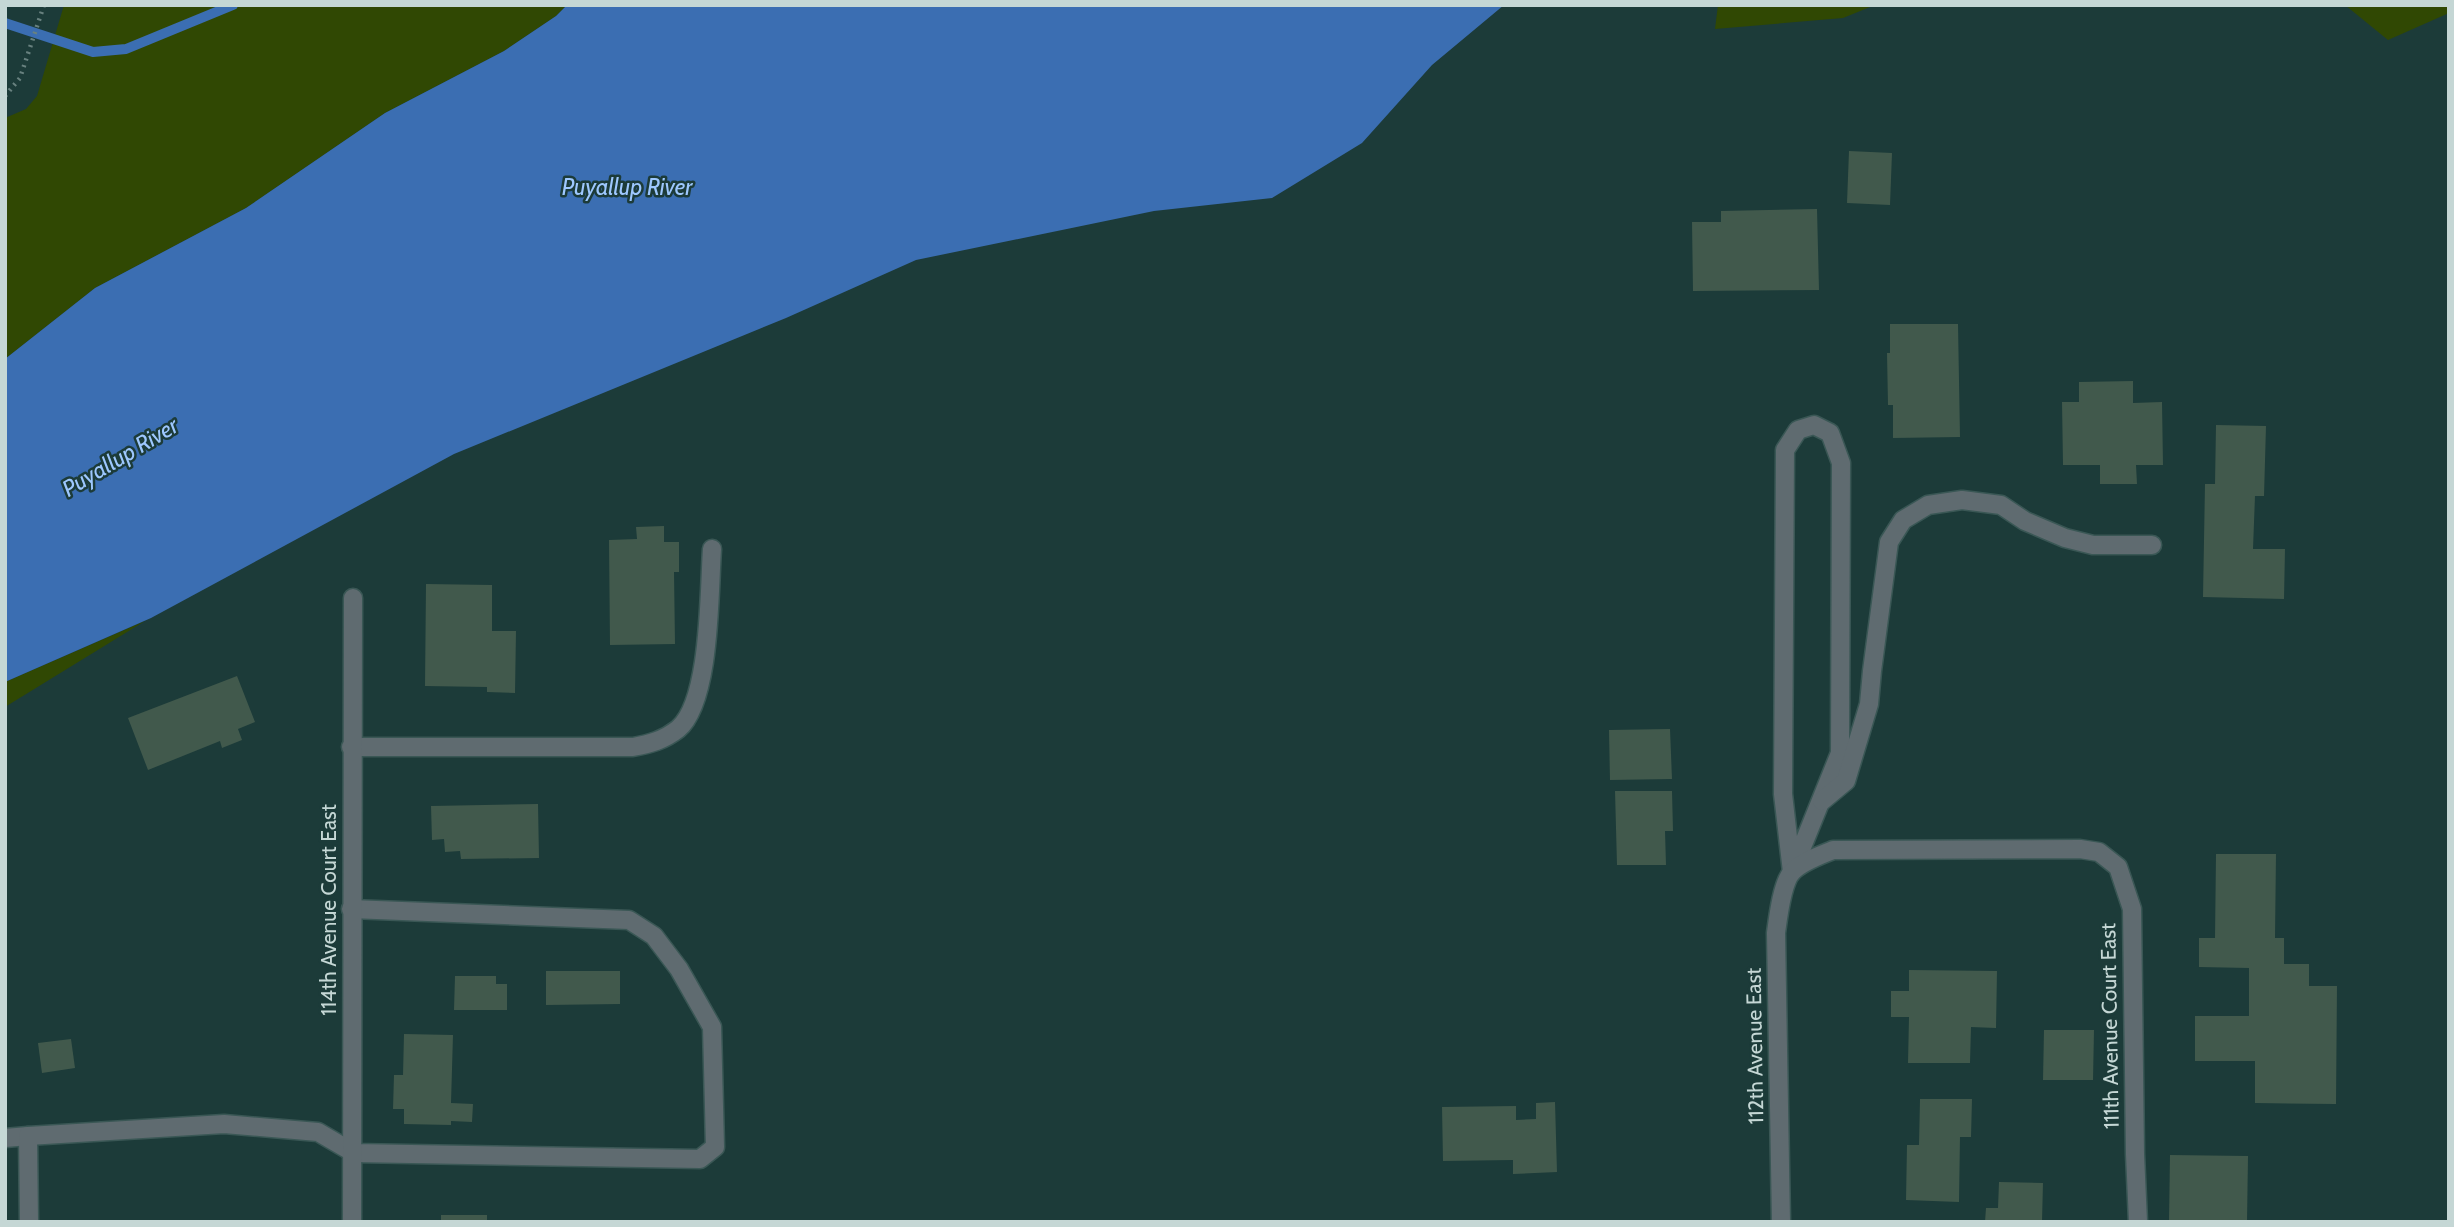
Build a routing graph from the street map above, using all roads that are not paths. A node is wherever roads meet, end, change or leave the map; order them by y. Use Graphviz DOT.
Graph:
graph roads {
  1 [pos="2152,545"];
  2 [pos="712,549"];
  3 [pos="353,598"];
  4 [pos="351,747"];
  5 [pos="1819,804"];
  6 [pos="1792,872"];
  7 [pos="351,909"];
  8 [pos="28,1136"];
  9 [pos="5,1138"];
  10 [pos="354,1153"];
  11 [pos="29,1222"];
  12 [pos="352,1222"];
  13 [pos="1782,1222"];
  14 [pos="2138,1222"];
  1 -- 5 [label="street"];
  2 -- 4 [label="street"];
  3 -- 4 [label="street, 114th Avenue Court East"];
  4 -- 7 [label="street, 114th Avenue Court East"];
  5 -- 6 [label="street, 112th Avenue East"];
  5 -- 6 [label="street, 112th Avenue East"];
  6 -- 13 [label="street, 112th Avenue East"];
  6 -- 14 [label="street, 111th Avenue Court East"];
  7 -- 10 [label="street, 114th Avenue Court East"];
  7 -- 10 [label="street"];
  8 -- 9 [label="street"];
  8 -- 10 [label="street"];
  8 -- 11 [label="street"];
  10 -- 12 [label="street, 114th Avenue Court East"];
}
